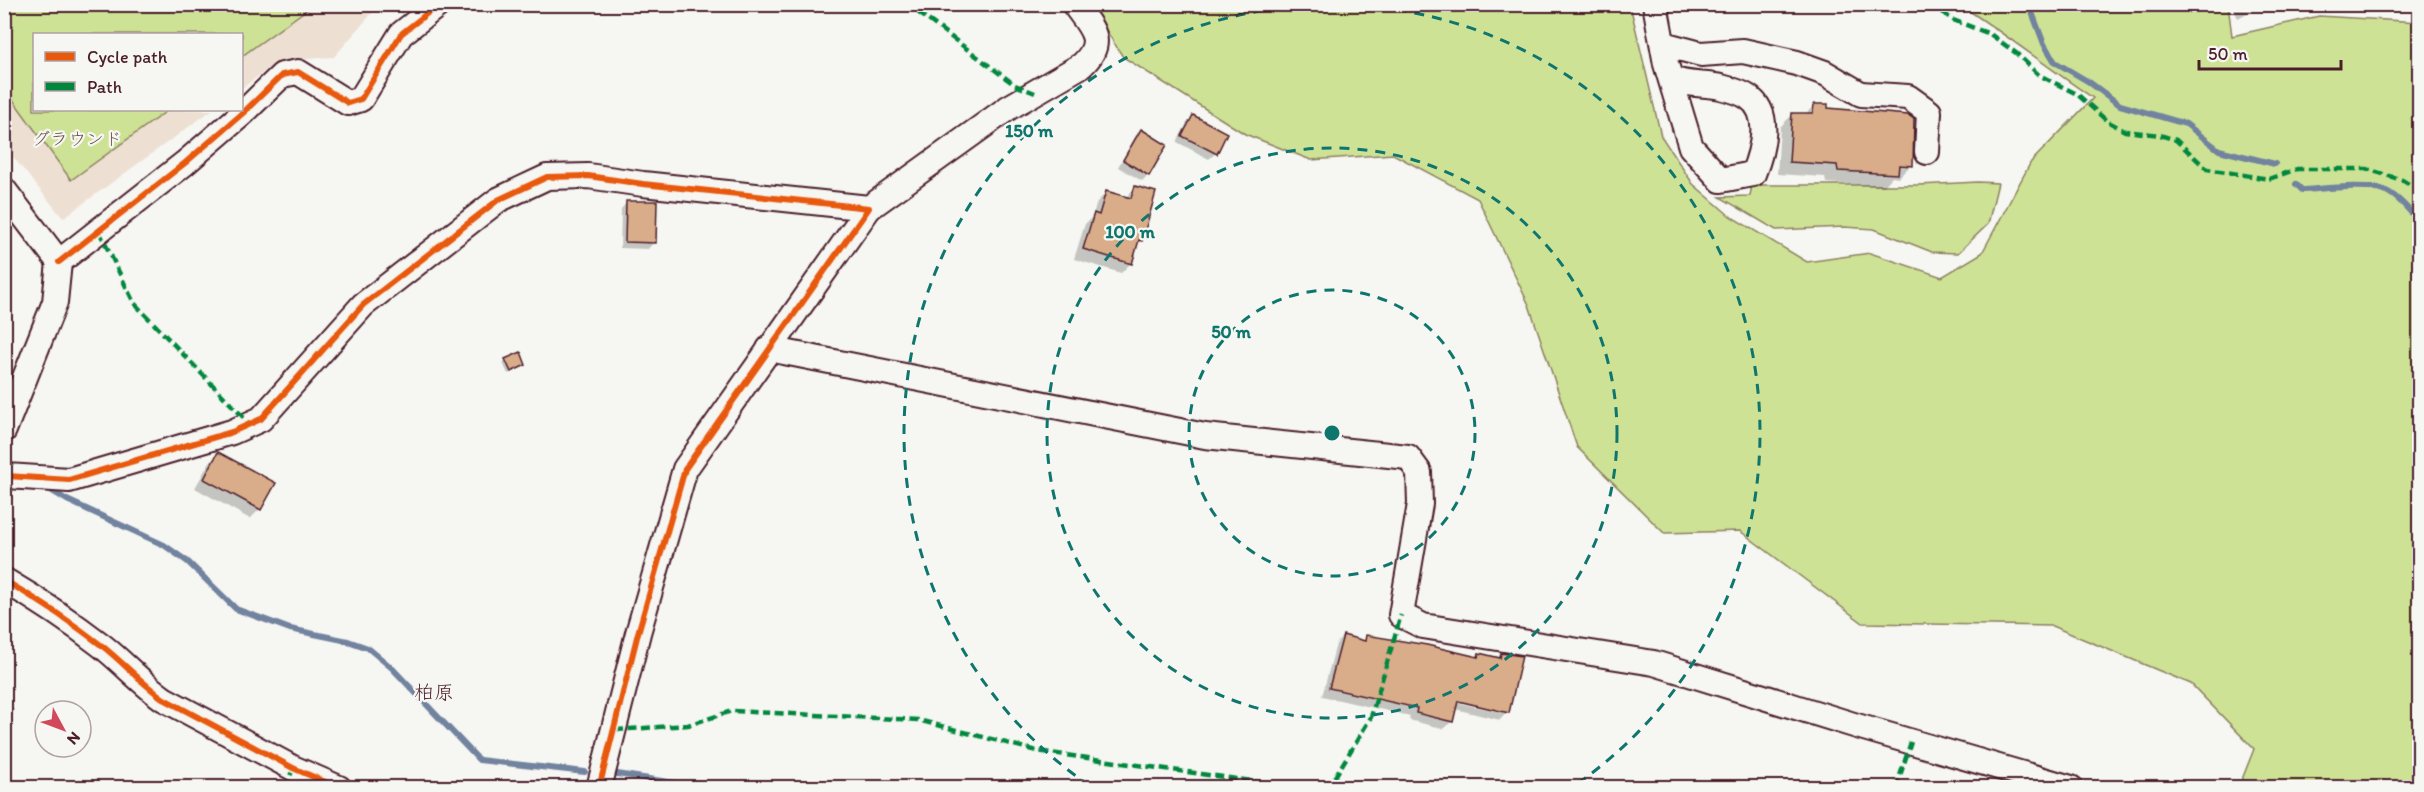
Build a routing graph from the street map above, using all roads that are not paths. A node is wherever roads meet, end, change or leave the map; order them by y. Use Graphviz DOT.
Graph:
graph roads {
  1 [pos="439,4"];
  2 [pos="1074,4"];
  3 [pos="1655,4"];
  4 [pos="1667,62"];
  5 [pos="1927,152"];
  6 [pos="4,190"];
  7 [pos="869,208"];
  8 [pos="59,262"];
  9 [pos="769,349"];
  10 [pos="4,430"];
  11 [pos="4,472"];
  12 [pos="4,580"];
  13 [pos="604,787"];
  14 [pos="339,788"];
  15 [pos="2072,788"];
  1 -- 8 [label="street"];
  2 -- 7 [label="street"];
  3 -- 4 [label="street"];
  4 -- 4 [label="street"];
  4 -- 5 [label="street"];
  6 -- 8 [label="street"];
  7 -- 9 [label="street"];
  7 -- 11 [label="street"];
  8 -- 10 [label="street"];
  9 -- 13 [label="street"];
  9 -- 15 [label="street"];
  12 -- 14 [label="street"];
}
